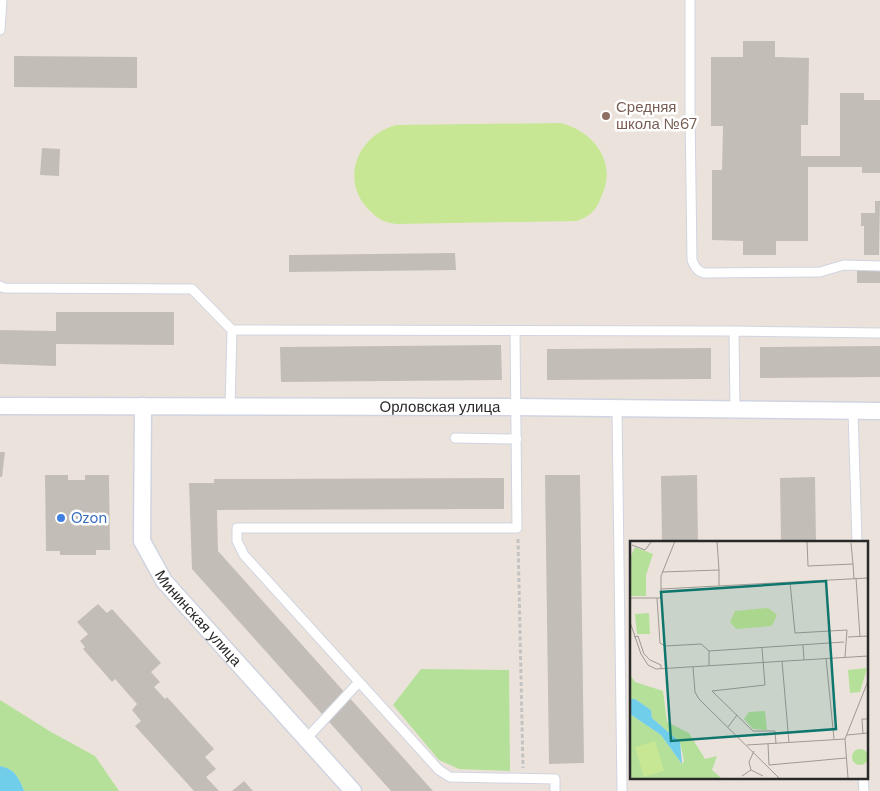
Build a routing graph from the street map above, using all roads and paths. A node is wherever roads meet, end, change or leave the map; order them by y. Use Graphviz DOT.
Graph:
graph roads {
  1 [pos="2,0"];
  2 [pos="690,0"];
  3 [pos="0,30"];
  4 [pos="880,266"];
  5 [pos="0,286"];
  6 [pos="232,330"];
  7 [pos="514,331"];
  8 [pos="734,331"];
  9 [pos="880,333"];
  10 [pos="0,406"];
  11 [pos="143,406"];
  12 [pos="230,407"];
  13 [pos="515,407"];
  14 [pos="617,408"];
  15 [pos="735,410"];
  16 [pos="854,411"];
  17 [pos="880,411"];
  18 [pos="455,438"];
  19 [pos="517,439"];
  20 [pos="518,528"];
  21 [pos="857,541"];
  22 [pos="359,682"];
  23 [pos="306,739"];
  24 [pos="523,778"];
  25 [pos="863,778"];
  26 [pos="353,791"];
  27 [pos="556,791"];
  28 [pos="622,791"];
  29 [pos="864,791"];
  1 -- 3 [label="lane"];
  2 -- 4 [label="lane"];
  5 -- 6 [label="lane"];
  6 -- 7 [label="lane"];
  6 -- 12 [label="lane"];
  7 -- 8 [label="lane"];
  7 -- 13 [label="lane"];
  8 -- 9 [label="lane"];
  8 -- 15 [label="lane"];
  10 -- 11 [label="street, Орловская улица"];
  11 -- 12 [label="street, Орловская улица"];
  11 -- 23 [label="street, Мининская улица"];
  12 -- 13 [label="street, Орловская улица"];
  13 -- 14 [label="street, Орловская улица"];
  13 -- 19 [label="lane"];
  14 -- 15 [label="street, Орловская улица"];
  14 -- 28 [label="lane"];
  15 -- 16 [label="street, Орловская улица"];
  16 -- 17 [label="street, Орловская улица"];
  16 -- 21 [label="lane"];
  18 -- 19 [label="lane"];
  19 -- 20 [label="lane"];
  20 -- 22 [label="lane"];
  20 -- 24 [label="path"];
  22 -- 23 [label="lane"];
  22 -- 24 [label="lane"];
  23 -- 26 [label="street, Мининская улица"];
  24 -- 27 [label="lane"];
  25 -- 29 [label="lane"];
}
